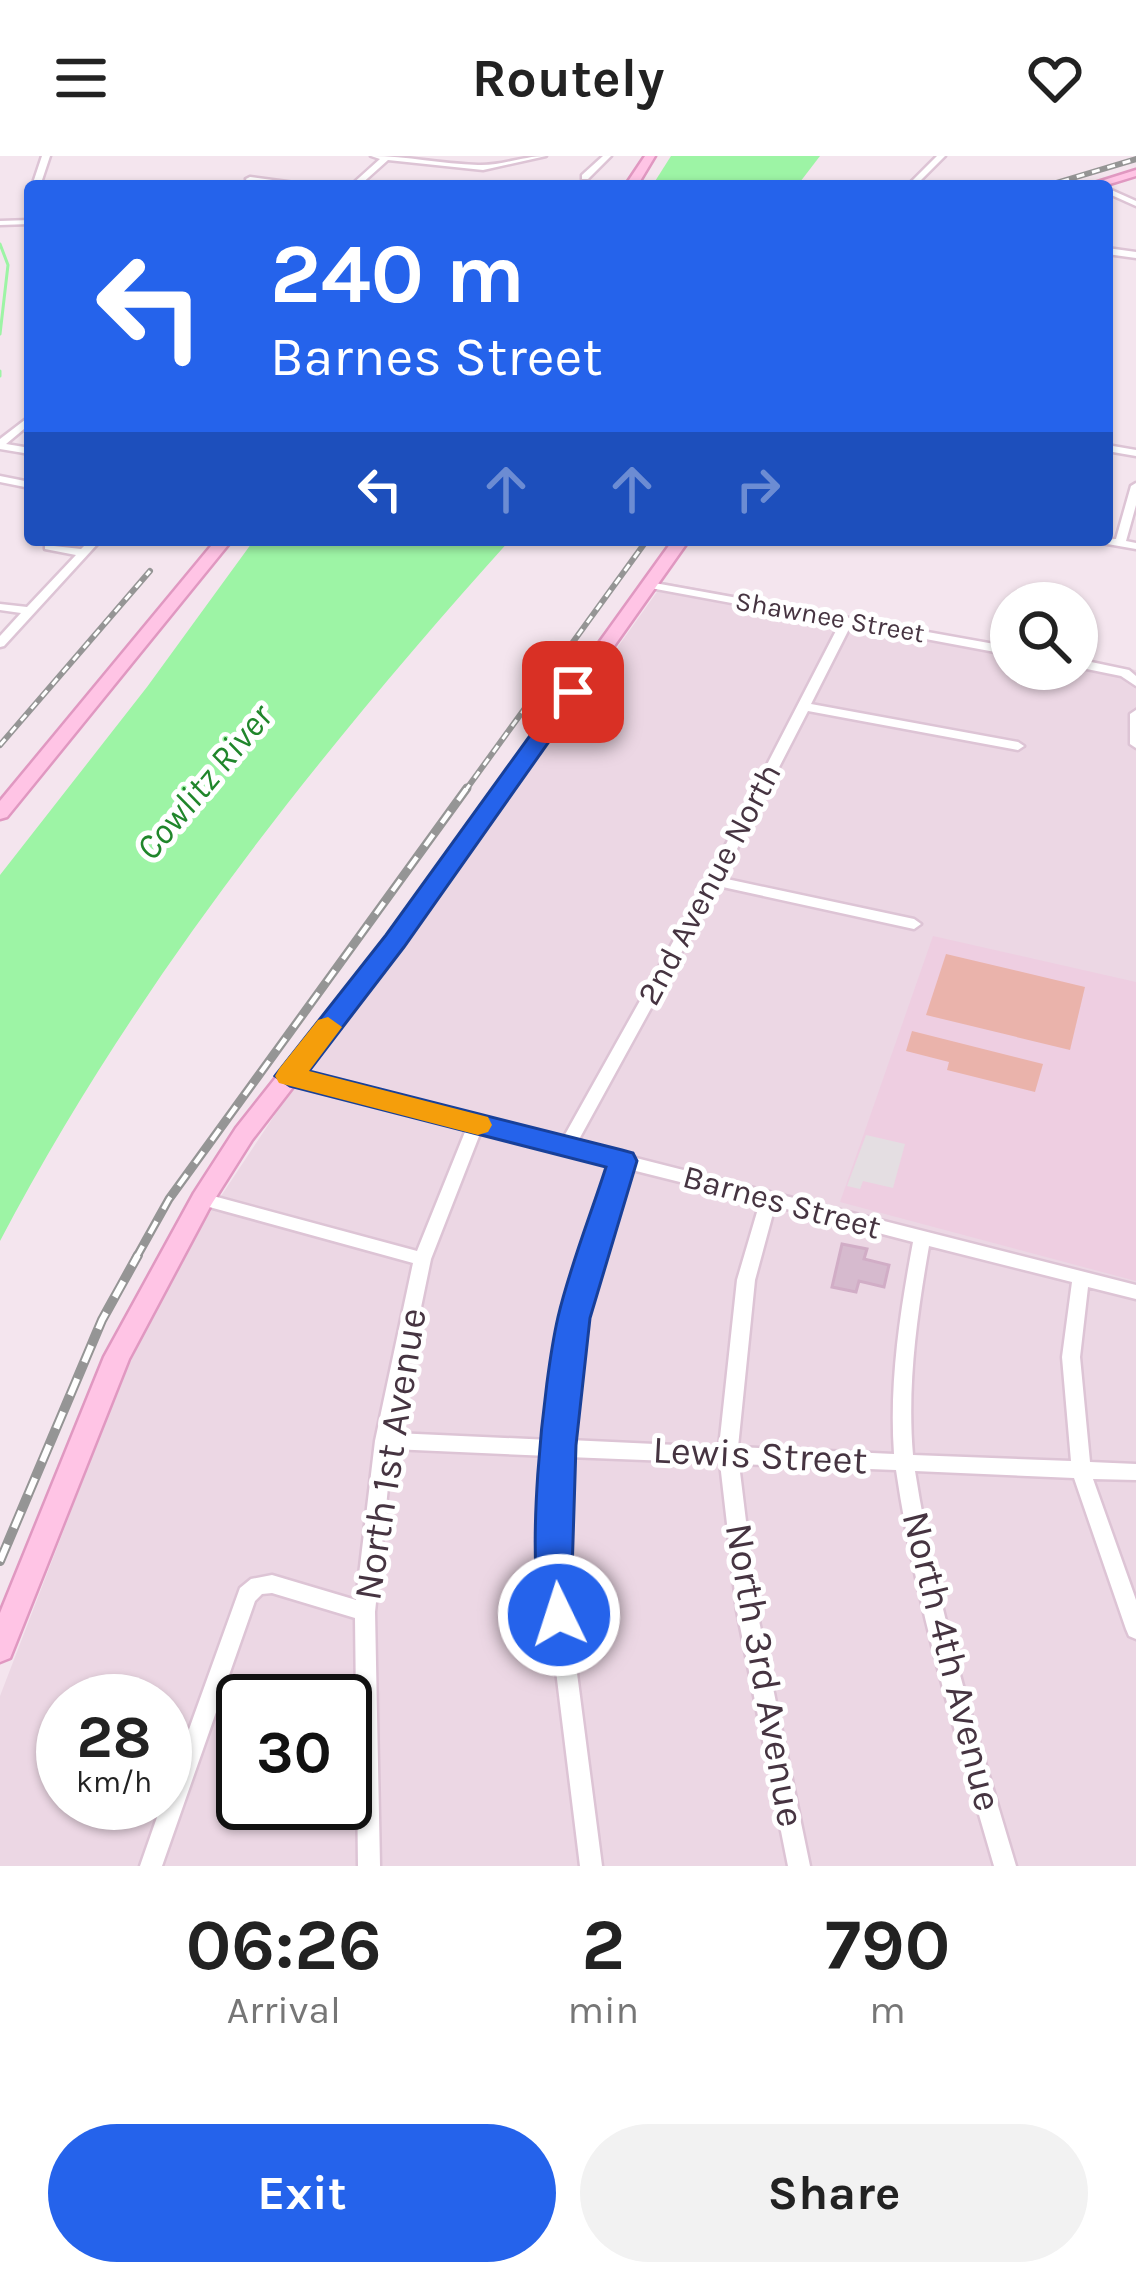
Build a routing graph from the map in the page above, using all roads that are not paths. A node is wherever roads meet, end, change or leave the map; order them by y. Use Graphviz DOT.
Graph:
graph roads {
  1 [pos="375,156"];
  2 [pos="447,156"];
  3 [pos="542,156"];
  4 [pos="608,156"];
  5 [pos="940,156"];
  6 [pos="387,158"];
  7 [pos="438,164"];
  8 [pos="250,179"];
  9 [pos="257,180"];
  10 [pos="361,180"];
  11 [pos="585,180"];
  12 [pos="917,180"];
  13 [pos="24,424"];
  14 [pos="0,445"];
  15 [pos="1136,486"];
  16 [pos="1113,542"];
  17 [pos="1120,543"];
  18 [pos="91,546"];
  19 [pos="219,546"];
  20 [pos="677,546"];
  21 [pos="1136,546"];
  22 [pos="49,547"];
  23 [pos="84,553"];
  24 [pos="649,585"];
  25 [pos="0,607"];
  26 [pos="30,611"];
  27 [pos="848,620"];
  28 [pos="0,643"];
  29 [pos="990,647"];
  30 [pos="1098,668"];
  31 [pos="1136,682"];
  32 [pos="803,706"];
  33 [pos="1135,720"];
  34 [pos="1136,744"];
  35 [pos="1018,746"];
  36 [pos="0,813"];
  37 [pos="714,880"];
  38 [pos="914,923"];
  39 [pos="290,1076"];
  40 [pos="476,1124"];
  41 [pos="567,1146"];
  42 [pos="622,1161"];
  43 [pos="202,1199"];
  44 [pos="769,1200"];
  45 [pos="922,1240"];
  46 [pos="422,1259"];
  47 [pos="1082,1277"];
  48 [pos="1136,1292"];
  49 [pos="384,1441"];
  50 [pos="559,1445"];
  51 [pos="728,1454"];
  52 [pos="904,1462"];
  53 [pos="1081,1470"];
  54 [pos="1136,1472"];
  55 [pos="365,1612"];
  56 [pos="1136,1629"];
  57 [pos="0,1648"];
  58 [pos="151,1866"];
  59 [pos="368,1866"];
  60 [pos="591,1866"];
  61 [pos="799,1866"];
  62 [pos="1005,1866"];
  1 -- 6 [label="street"];
  2 -- 7 [label="street"];
  3 -- 7 [label="street"];
  4 -- 11 [label="street"];
  5 -- 12 [label="street"];
  6 -- 7 [label="street"];
  6 -- 10 [label="street"];
  8 -- 9 [label="street"];
  13 -- 14 [label="street"];
  15 -- 17 [label="street"];
  16 -- 17 [label="street"];
  17 -- 21 [label="street"];
  18 -- 23 [label="street"];
  19 -- 36 [label="street"];
  20 -- 24 [label="street"];
  22 -- 23 [label="street"];
  23 -- 26 [label="street"];
  24 -- 27 [label="street, Shawnee Street"];
  24 -- 39 [label="street"];
  25 -- 26 [label="street"];
  26 -- 28 [label="street"];
  27 -- 29 [label="street, Shawnee Street"];
  27 -- 32 [label="street, 2nd Avenue North"];
  30 -- 31 [label="street"];
  32 -- 35 [label="street"];
  32 -- 37 [label="street, 2nd Avenue North"];
  33 -- 34 [label="street"];
  37 -- 38 [label="street"];
  37 -- 41 [label="street, 2nd Avenue North"];
  39 -- 40 [label="street, Barnes Street"];
  39 -- 43 [label="street"];
  40 -- 41 [label="street, Barnes Street"];
  40 -- 46 [label="street, North 1st Avenue"];
  41 -- 42 [label="street, Barnes Street"];
  42 -- 44 [label="street, Barnes Street"];
  42 -- 50 [label="street"];
  43 -- 46 [label="street"];
  43 -- 57 [label="street"];
  44 -- 45 [label="street, Barnes Street"];
  44 -- 51 [label="street, North 3rd Avenue"];
  45 -- 47 [label="street, Barnes Street"];
  45 -- 52 [label="street, North 4th Avenue"];
  46 -- 49 [label="street, North 1st Avenue"];
  47 -- 48 [label="street, Barnes Street"];
  47 -- 53 [label="street"];
  49 -- 50 [label="street, Lewis Street"];
  49 -- 55 [label="street, North 1st Avenue"];
  50 -- 51 [label="street, Lewis Street"];
  50 -- 60 [label="street"];
  51 -- 52 [label="street, Lewis Street"];
  51 -- 61 [label="street, North 3rd Avenue"];
  52 -- 53 [label="street, Lewis Street"];
  52 -- 62 [label="street, North 4th Avenue"];
  53 -- 54 [label="street, Lewis Street"];
  53 -- 56 [label="street"];
  55 -- 58 [label="street"];
  55 -- 59 [label="street, North 1st Avenue"];
}
